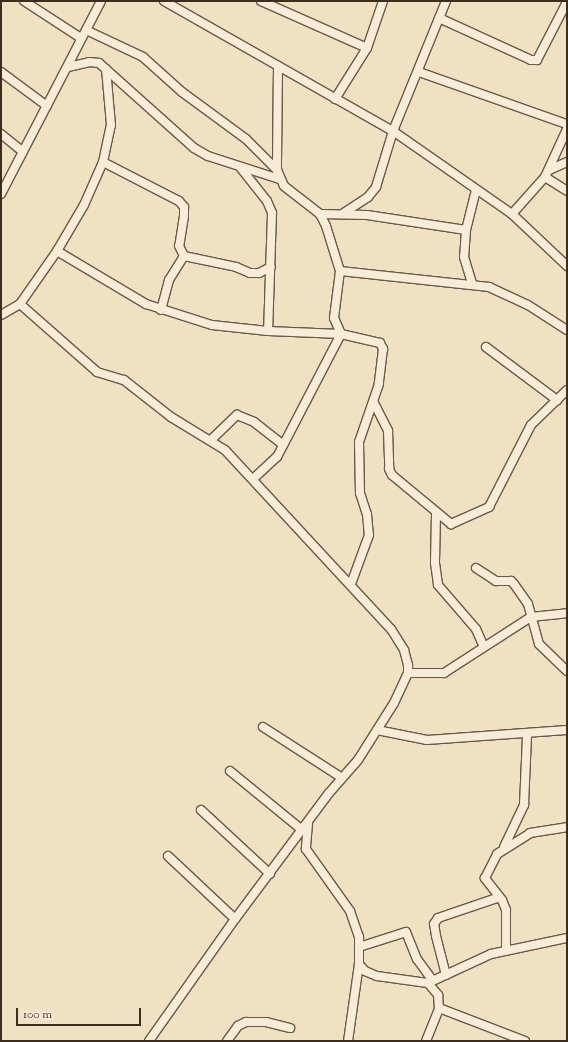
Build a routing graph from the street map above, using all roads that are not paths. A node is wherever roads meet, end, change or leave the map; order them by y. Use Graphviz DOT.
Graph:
graph roads {
  1 [pos="24,1"];
  2 [pos="101,1"];
  3 [pos="164,1"];
  4 [pos="261,1"];
  5 [pos="383,1"];
  6 [pos="446,1"];
  7 [pos="567,2"];
  8 [pos="439,18"];
  9 [pos="86,30"];
  10 [pos="81,38"];
  11 [pos="366,48"];
  12 [pos="278,66"];
  13 [pos="68,67"];
  14 [pos="106,69"];
  15 [pos="1,72"];
  16 [pos="419,72"];
  17 [pos="335,98"];
  18 [pos="47,106"];
  19 [pos="567,124"];
  20 [pos="567,129"];
  21 [pos="394,131"];
  22 [pos="1,134"];
  23 [pos="23,152"];
  24 [pos="103,162"];
  25 [pos="567,162"];
  26 [pos="240,167"];
  27 [pos="277,170"];
  28 [pos="547,174"];
  29 [pos="279,179"];
  30 [pos="476,190"];
  31 [pos="567,191"];
  32 [pos="1,194"];
  33 [pos="320,214"];
  34 [pos="342,214"];
  35 [pos="512,214"];
  36 [pos="466,230"];
  37 [pos="57,251"];
  38 [pos="184,256"];
  39 [pos="567,266"];
  40 [pos="271,267"];
  41 [pos="340,271"];
  42 [pos="472,284"];
  43 [pos="20,304"];
  44 [pos="160,310"];
  45 [pos="1,315"];
  46 [pos="567,330"];
  47 [pos="268,332"];
  48 [pos="341,334"];
  49 [pos="486,347"];
  50 [pos="567,390"];
  51 [pos="557,400"];
  52 [pos="374,403"];
  53 [pos="212,439"];
  54 [pos="283,445"];
  55 [pos="253,479"];
  56 [pos="436,514"];
  57 [pos="476,568"];
  58 [pos="351,584"];
  59 [pos="567,613"];
  60 [pos="531,617"];
  61 [pos="483,645"];
  62 [pos="567,671"];
  63 [pos="408,673"];
  64 [pos="263,727"];
  65 [pos="377,730"];
  66 [pos="567,730"];
  67 [pos="527,735"];
  68 [pos="230,771"];
  69 [pos="342,778"];
  70 [pos="201,810"];
  71 [pos="308,823"];
  72 [pos="567,827"];
  73 [pos="302,830"];
  74 [pos="504,847"];
  75 [pos="168,856"];
  76 [pos="270,874"];
  77 [pos="500,896"];
  78 [pos="235,919"];
  79 [pos="567,938"];
  80 [pos="359,947"];
  81 [pos="506,949"];
  82 [pos="359,964"];
  83 [pos="446,975"];
  84 [pos="431,982"];
  85 [pos="439,1008"];
  86 [pos="290,1028"];
  87 [pos="149,1041"];
  88 [pos="227,1041"];
  89 [pos="348,1041"];
  90 [pos="426,1041"];
  91 [pos="525,1041"];
  1 -- 10 [label="street"];
  2 -- 9 [label="street"];
  3 -- 12 [label="street"];
  4 -- 11 [label="street"];
  5 -- 11 [label="street"];
  6 -- 8 [label="street"];
  7 -- 8 [label="street"];
  8 -- 16 [label="street"];
  9 -- 10 [label="street"];
  9 -- 27 [label="street"];
  10 -- 13 [label="street"];
  11 -- 17 [label="street"];
  12 -- 17 [label="street"];
  12 -- 27 [label="street"];
  13 -- 14 [label="street"];
  13 -- 18 [label="street"];
  14 -- 24 [label="street"];
  14 -- 26 [label="street"];
  15 -- 18 [label="street"];
  16 -- 19 [label="street"];
  16 -- 21 [label="street"];
  17 -- 21 [label="street"];
  18 -- 23 [label="street"];
  20 -- 28 [label="street"];
  21 -- 30 [label="street"];
  21 -- 34 [label="street"];
  22 -- 23 [label="street"];
  23 -- 32 [label="street"];
  24 -- 37 [label="street"];
  24 -- 38 [label="street"];
  25 -- 28 [label="street"];
  26 -- 29 [label="street"];
  26 -- 40 [label="street"];
  27 -- 29 [label="street"];
  28 -- 31 [label="street"];
  28 -- 35 [label="street"];
  29 -- 33 [label="street"];
  30 -- 35 [label="street"];
  30 -- 36 [label="street"];
  33 -- 34 [label="street"];
  33 -- 41 [label="street"];
  34 -- 36 [label="street"];
  35 -- 39 [label="street"];
  36 -- 42 [label="street"];
  37 -- 43 [label="street"];
  37 -- 44 [label="street"];
  38 -- 40 [label="street"];
  38 -- 44 [label="street"];
  40 -- 47 [label="street"];
  41 -- 42 [label="street"];
  41 -- 48 [label="street"];
  42 -- 46 [label="street"];
  43 -- 45 [label="street"];
  43 -- 53 [label="street"];
  44 -- 47 [label="street"];
  47 -- 48 [label="street"];
  48 -- 52 [label="street"];
  48 -- 54 [label="street"];
  49 -- 51 [label="street"];
  50 -- 51 [label="street"];
  51 -- 56 [label="street"];
  52 -- 56 [label="street"];
  52 -- 58 [label="street"];
  53 -- 54 [label="street"];
  53 -- 55 [label="street"];
  54 -- 55 [label="street"];
  55 -- 58 [label="street"];
  56 -- 61 [label="street"];
  57 -- 60 [label="street"];
  58 -- 63 [label="street"];
  59 -- 60 [label="street"];
  60 -- 61 [label="street"];
  60 -- 62 [label="street"];
  61 -- 63 [label="street"];
  63 -- 65 [label="street"];
  64 -- 69 [label="street"];
  65 -- 67 [label="street"];
  65 -- 69 [label="street"];
  66 -- 67 [label="street"];
  67 -- 74 [label="street"];
  68 -- 73 [label="street"];
  69 -- 71 [label="street"];
  70 -- 76 [label="street"];
  71 -- 73 [label="street"];
  71 -- 80 [label="street"];
  72 -- 74 [label="street"];
  73 -- 76 [label="street"];
  74 -- 77 [label="street"];
  75 -- 78 [label="street"];
  76 -- 78 [label="street"];
  77 -- 81 [label="street"];
  77 -- 83 [label="street"];
  78 -- 87 [label="street"];
  79 -- 81 [label="street"];
  80 -- 82 [label="street"];
  80 -- 84 [label="street"];
  81 -- 83 [label="street"];
  82 -- 84 [label="street"];
  82 -- 89 [label="street"];
  83 -- 84 [label="street"];
  84 -- 85 [label="street"];
  85 -- 90 [label="street"];
  85 -- 91 [label="street"];
  86 -- 88 [label="street"];
}
